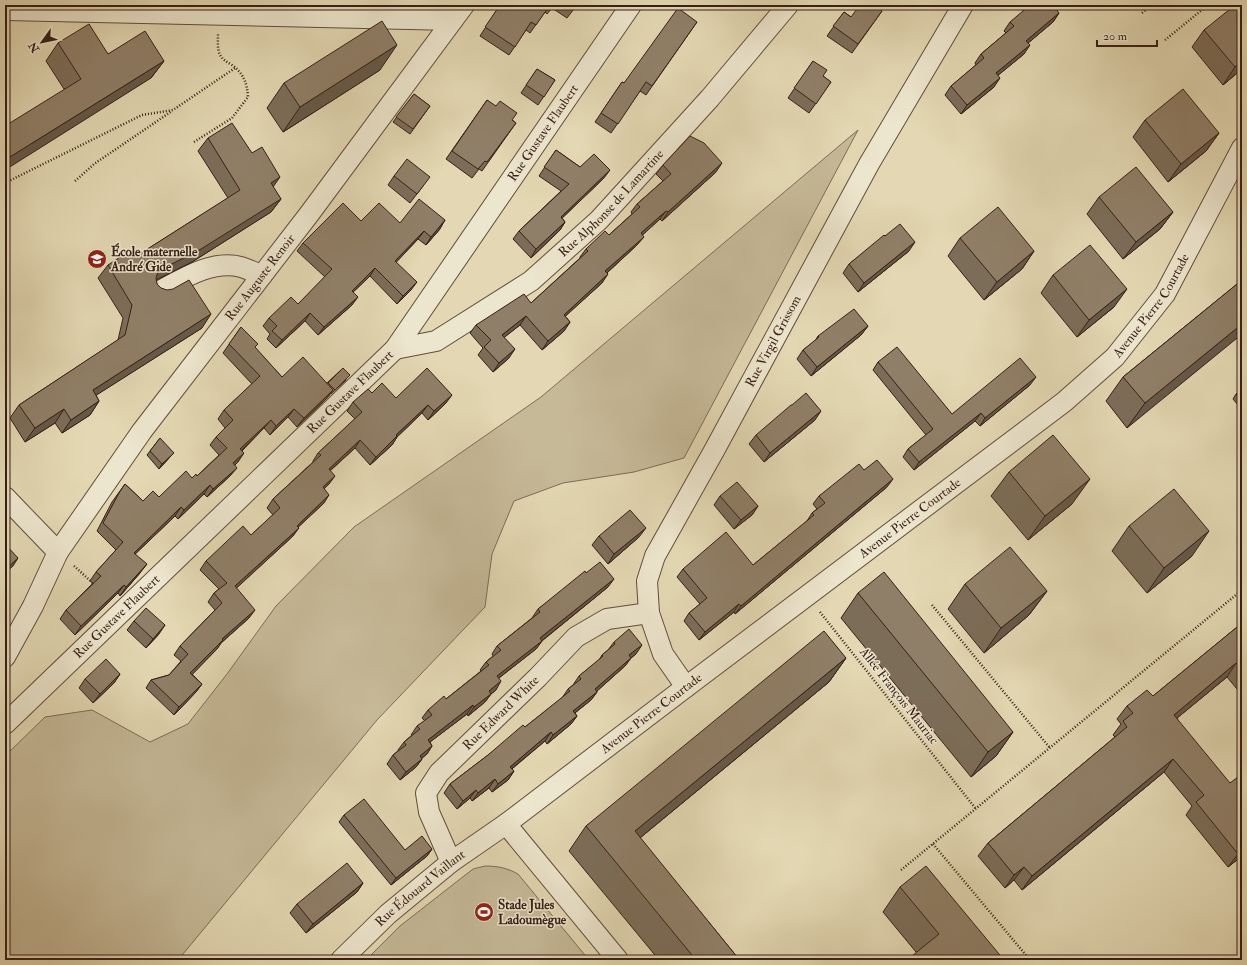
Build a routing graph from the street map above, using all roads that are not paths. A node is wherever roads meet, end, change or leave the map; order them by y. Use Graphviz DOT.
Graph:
graph roads {
  1 [pos="631,5"];
  2 [pos="788,5"];
  3 [pos="964,5"];
  4 [pos="169,9"];
  5 [pos="5,10"];
  6 [pos="459,13"];
  7 [pos="1242,148"];
  8 [pos="262,275"];
  9 [pos="158,292"];
  10 [pos="395,349"];
  11 [pos="5,497"];
  12 [pos="58,552"];
  13 [pos="649,613"];
  14 [pos="5,657"];
  15 [pos="686,687"];
  16 [pos="5,724"];
  17 [pos="506,824"];
  18 [pos="451,862"];
  19 [pos="342,960"];
  20 [pos="618,960"];
  1 -- 10 [label="street, Rue Gustave Flaubert"];
  2 -- 10 [label="street, Rue Alphonse de Lamartine"];
  3 -- 13 [label="street, Rue Virgil Grissom"];
  4 -- 5 [label="street"];
  4 -- 6 [label="street"];
  6 -- 8 [label="street, Rue Auguste Renoir"];
  7 -- 15 [label="street, Avenue Pierre Courtade"];
  8 -- 9 [label="street"];
  8 -- 12 [label="street, Rue Auguste Renoir"];
  10 -- 16 [label="street, Rue Gustave Flaubert"];
  11 -- 12 [label="street"];
  12 -- 14 [label="street, Rue Auguste Renoir"];
  13 -- 15 [label="street, Rue Virgil Grissom"];
  13 -- 18 [label="street, Rue Edward White"];
  15 -- 17 [label="street, Avenue Pierre Courtade"];
  17 -- 18 [label="street, Rue Édouard Vaillant"];
  17 -- 20 [label="street"];
  18 -- 19 [label="street, Rue Édouard Vaillant"];
}
